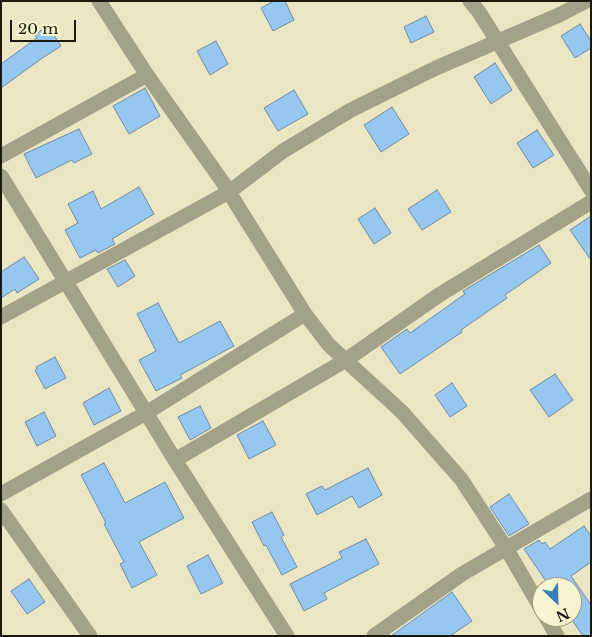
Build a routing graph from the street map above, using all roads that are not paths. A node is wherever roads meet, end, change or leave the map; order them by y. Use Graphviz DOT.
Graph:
graph roads {
  1 [pos="99,1"];
  2 [pos="470,1"];
  3 [pos="586,1"];
  4 [pos="498,41"];
  5 [pos="146,75"];
  6 [pos="1,156"];
  7 [pos="1,176"];
  8 [pos="591,190"];
  9 [pos="229,192"];
  10 [pos="591,202"];
  11 [pos="65,281"];
  12 [pos="305,314"];
  13 [pos="1,317"];
  14 [pos="346,360"];
  15 [pos="146,413"];
  16 [pos="175,460"];
  17 [pos="1,494"];
  18 [pos="591,499"];
  19 [pos="1,510"];
  20 [pos="506,548"];
  21 [pos="532,593"];
  22 [pos="90,636"];
  23 [pos="287,636"];
  24 [pos="374,636"];
  1 -- 5 [label="street"];
  2 -- 4 [label="street"];
  3 -- 4 [label="street"];
  4 -- 8 [label="street"];
  4 -- 9 [label="street"];
  5 -- 6 [label="street"];
  5 -- 9 [label="street"];
  7 -- 11 [label="street"];
  9 -- 11 [label="street"];
  9 -- 12 [label="street"];
  10 -- 14 [label="street"];
  11 -- 13 [label="street"];
  11 -- 15 [label="street"];
  12 -- 14 [label="street"];
  12 -- 15 [label="street"];
  14 -- 16 [label="street"];
  14 -- 20 [label="street"];
  15 -- 16 [label="street"];
  15 -- 17 [label="street"];
  16 -- 23 [label="street"];
  18 -- 20 [label="street"];
  19 -- 22 [label="street"];
  20 -- 21 [label="street"];
  20 -- 24 [label="street"];
}
